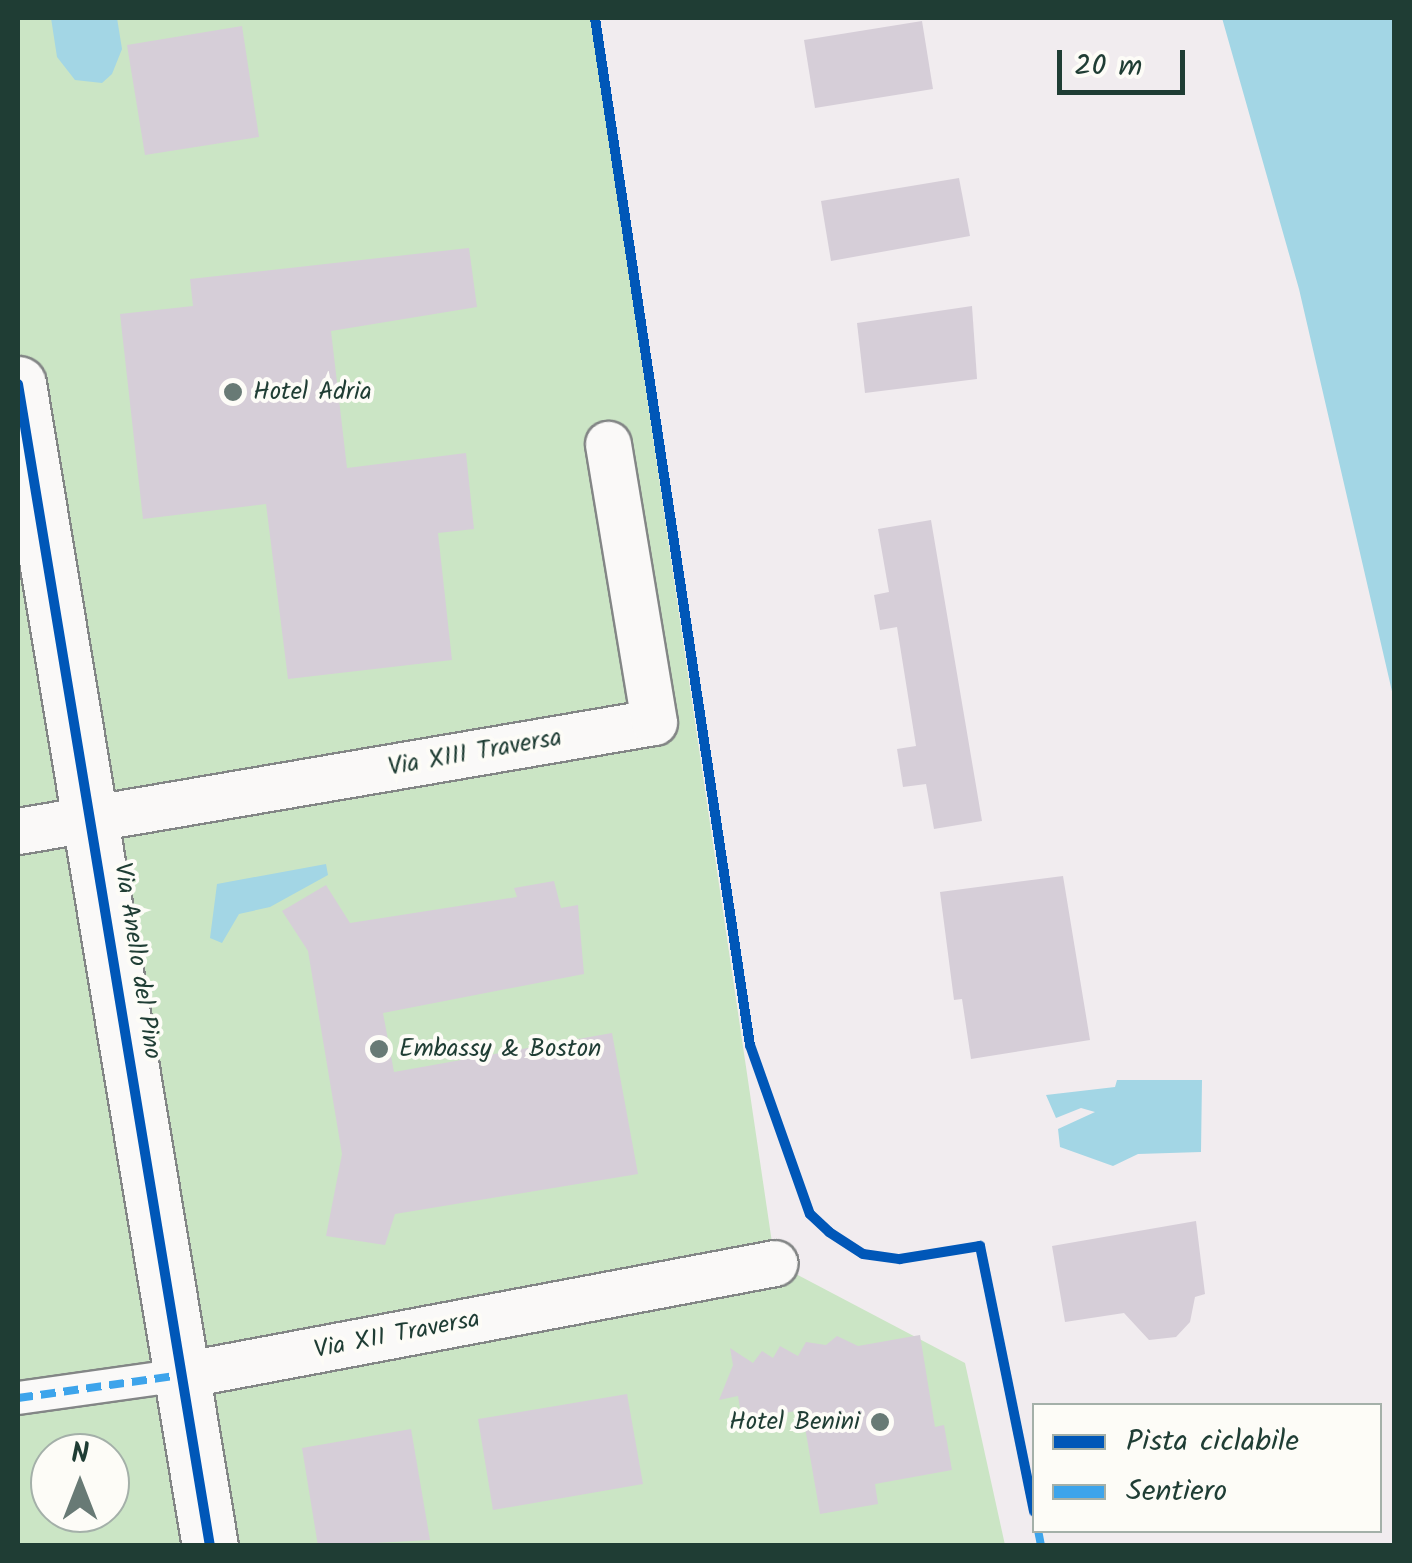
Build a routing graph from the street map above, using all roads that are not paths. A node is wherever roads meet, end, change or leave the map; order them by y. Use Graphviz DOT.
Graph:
graph roads {
  1 [pos="18,384"];
  2 [pos="608,444"];
  3 [pos="94,819"];
  4 [pos="18,831"];
  5 [pos="775,1264"];
  6 [pos="182,1375"];
  7 [pos="18,1398"];
  8 [pos="210,1546"];
  1 -- 3 [label="street, Via Anello del Pino"];
  2 -- 3 [label="street, Via XIII Traversa"];
  3 -- 4 [label="street, Via XIII Traversa"];
  3 -- 6 [label="street, Via Anello del Pino"];
  5 -- 6 [label="street, Via XII Traversa"];
  6 -- 7 [label="street, Via XII Traversa"];
  6 -- 8 [label="street, Via Anello del Pino"];
}
